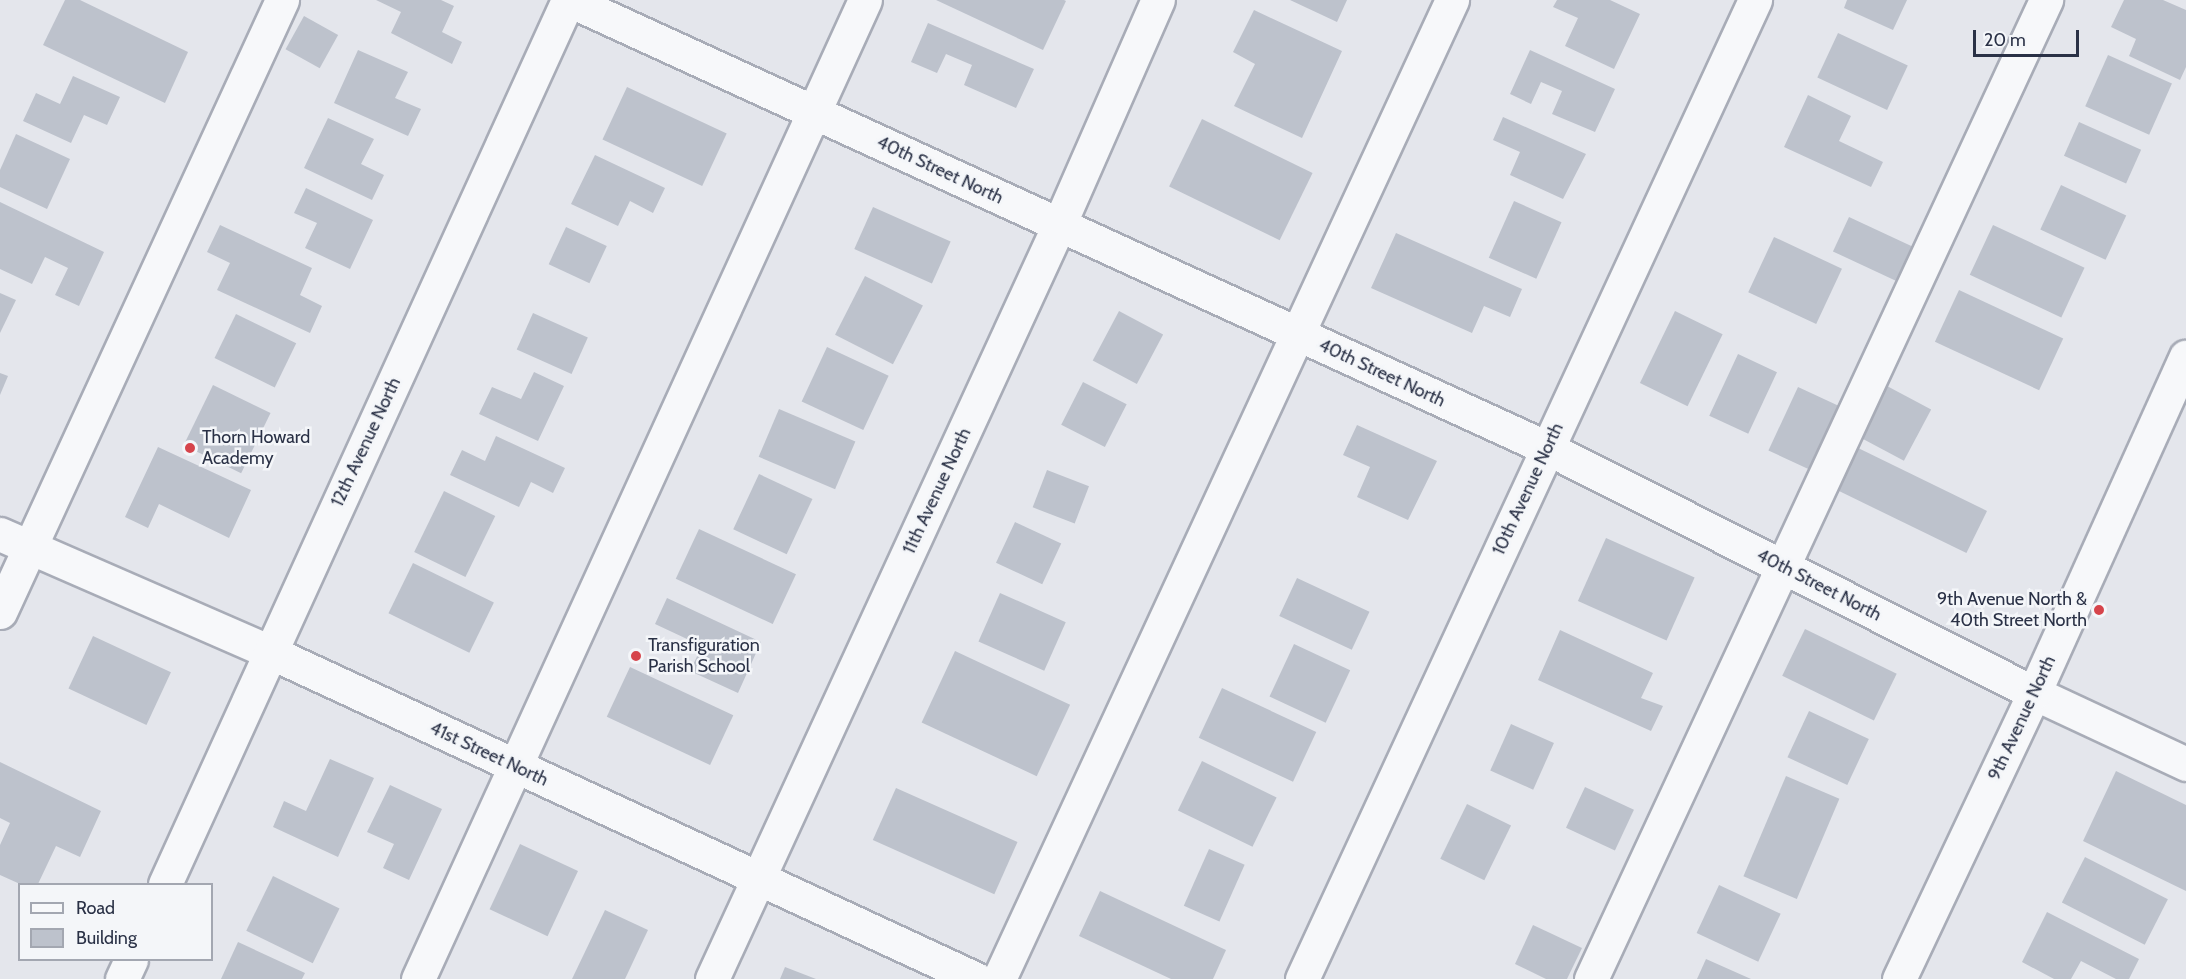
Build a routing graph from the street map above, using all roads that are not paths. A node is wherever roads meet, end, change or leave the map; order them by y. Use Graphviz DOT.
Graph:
graph roads {
  1 [pos="282,0"];
  2 [pos="568,0"];
  3 [pos="865,0"];
  4 [pos="1158,0"];
  5 [pos="1452,0"];
  6 [pos="1755,0"];
  7 [pos="2046,0"];
  8 [pos="813,112"];
  9 [pos="1059,225"];
  10 [pos="1297,334"];
  11 [pos="2186,357"];
  12 [pos="1547,448"];
  13 [pos="0,534"];
  14 [pos="31,547"];
  15 [pos="1785,568"];
  16 [pos="0,612"];
  17 [pos="270,652"];
  18 [pos="2034,693"];
  19 [pos="2186,764"];
  20 [pos="517,767"];
  21 [pos="759,880"];
  22 [pos="166,883"];
  23 [pos="131,961"];
  24 [pos="122,979"];
  25 [pos="418,979"];
  26 [pos="712,979"];
  27 [pos="976,979"];
  28 [pos="999,979"];
  29 [pos="1302,979"];
  30 [pos="1591,979"];
  31 [pos="1899,979"];
  1 -- 14 [label="street"];
  2 -- 8 [label="street, 40th Street North"];
  2 -- 17 [label="street, 12th Avenue North"];
  3 -- 8 [label="street"];
  4 -- 9 [label="street, 11th Avenue North"];
  5 -- 10 [label="street"];
  6 -- 12 [label="street, 10th Avenue North"];
  7 -- 15 [label="street"];
  8 -- 9 [label="street, 40th Street North"];
  8 -- 20 [label="street"];
  9 -- 10 [label="street, 40th Street North"];
  9 -- 21 [label="street, 11th Avenue North"];
  10 -- 12 [label="street, 40th Street North"];
  10 -- 28 [label="street"];
  11 -- 18 [label="street, 9th Avenue North"];
  12 -- 15 [label="street, 40th Street North"];
  12 -- 29 [label="street, 10th Avenue North"];
  13 -- 14 [label="street, 41st Street North"];
  14 -- 16 [label="street"];
  14 -- 17 [label="street, 41st Street North"];
  15 -- 18 [label="street, 40th Street North"];
  15 -- 30 [label="street"];
  17 -- 20 [label="street, 41st Street North"];
  17 -- 22 [label="street, 12th Avenue North"];
  18 -- 19 [label="street, 40th Street North"];
  18 -- 31 [label="street, 9th Avenue North"];
  20 -- 21 [label="street, 41st Street North"];
  20 -- 25 [label="street"];
  21 -- 26 [label="street, 11th Avenue North"];
  21 -- 27 [label="street, 41st Street North"];
  23 -- 24 [label="street"];
}
